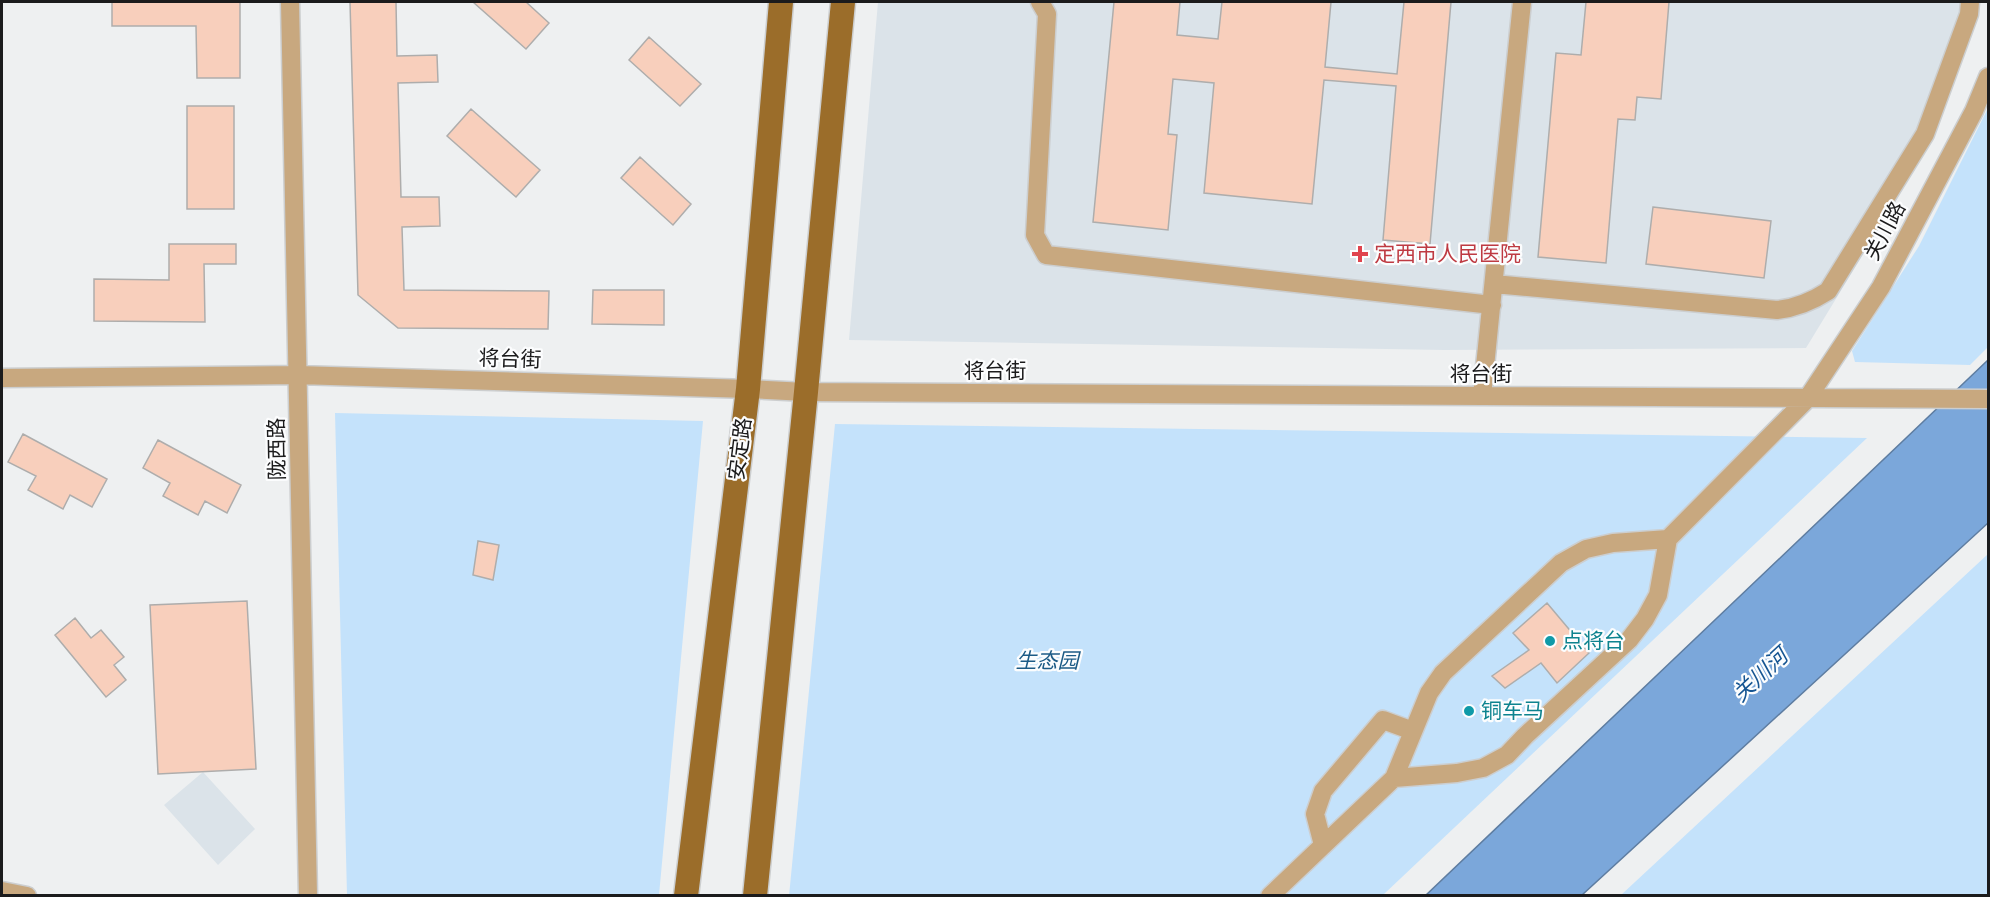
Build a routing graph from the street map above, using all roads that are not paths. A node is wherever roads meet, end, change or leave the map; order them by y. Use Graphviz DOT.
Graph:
graph roads {
  1 [pos="290,2"];
  2 [pos="782,2"];
  3 [pos="843,2"];
  4 [pos="1040,2"];
  5 [pos="1522,2"];
  6 [pos="1970,2"];
  7 [pos="1989,77"];
  8 [pos="1494,284"];
  9 [pos="1492,305"];
  10 [pos="298,375"];
  11 [pos="2,378"];
  12 [pos="748,389"];
  13 [pos="806,392"];
  14 [pos="1482,396"];
  15 [pos="1807,399"];
  16 [pos="1989,399"];
  17 [pos="1668,538"];
  18 [pos="1413,731"];
  19 [pos="1394,778"];
  20 [pos="1323,845"];
  21 [pos="2,891"];
  22 [pos="27,896"];
  23 [pos="308,896"];
  24 [pos="686,896"];
  25 [pos="755,896"];
  26 [pos="1270,896"];
  1 -- 10 [label="street, 陇西路"];
  2 -- 12 [label="main road, 安定路"];
  3 -- 13 [label="main road"];
  4 -- 9 [label="street"];
  5 -- 8 [label="street"];
  6 -- 8 [label="street"];
  7 -- 15 [label="street, 关川路"];
  8 -- 9 [label="street"];
  9 -- 14 [label="street"];
  10 -- 11 [label="street, 将台街"];
  10 -- 12 [label="street, 将台街"];
  10 -- 23 [label="street, 陇西路"];
  12 -- 13 [label="street, 将台街"];
  12 -- 24 [label="main road, 安定路"];
  13 -- 14 [label="street, 将台街"];
  13 -- 25 [label="main road"];
  14 -- 15 [label="street, 将台街"];
  15 -- 16 [label="street, 将台街"];
  15 -- 17 [label="street, 关川路"];
  17 -- 18 [label="street"];
  17 -- 19 [label="street"];
  18 -- 19 [label="street"];
  18 -- 20 [label="street"];
  19 -- 20 [label="street"];
  20 -- 26 [label="street"];
  21 -- 22 [label="street"];
}
